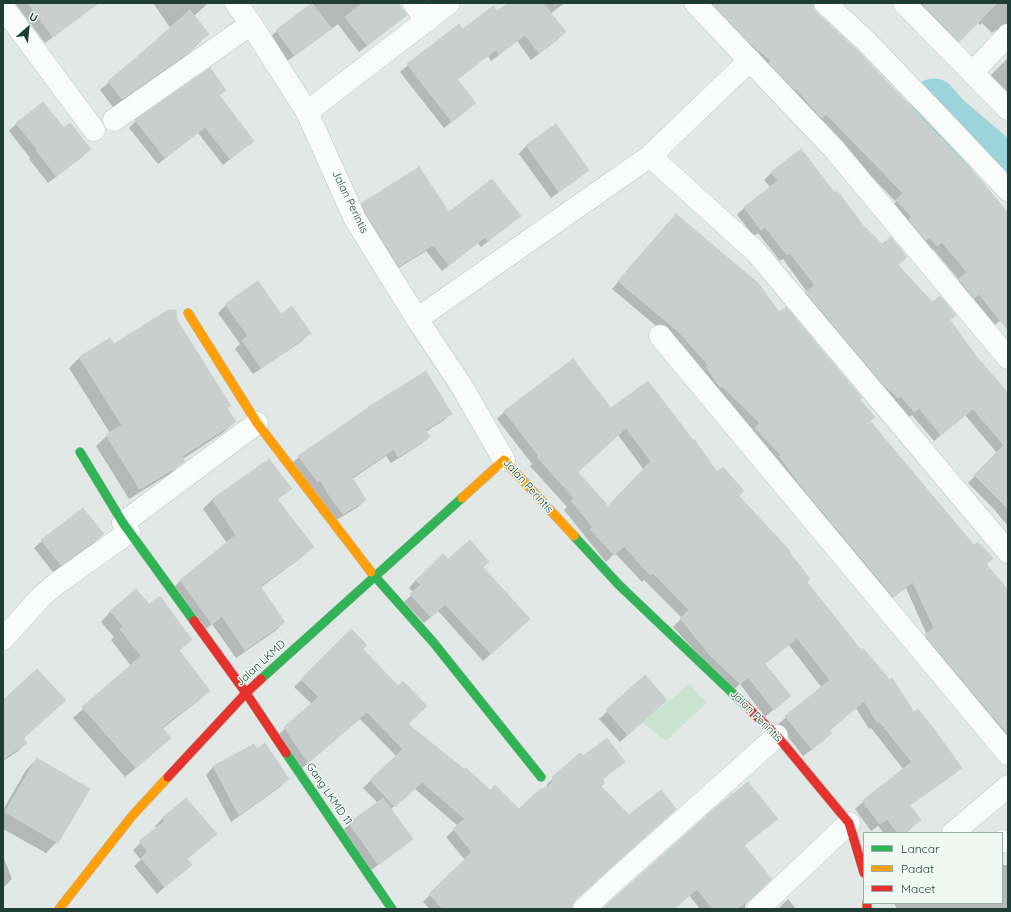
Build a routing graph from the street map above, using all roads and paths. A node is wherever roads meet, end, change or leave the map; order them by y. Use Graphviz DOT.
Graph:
graph roads {
  1 [pos="236,3"];
  2 [pos="449,3"];
  3 [pos="695,3"];
  4 [pos="825,3"];
  5 [pos="904,3"];
  6 [pos="3,7"];
  7 [pos="420,12"];
  8 [pos="251,24"];
  9 [pos="1008,35"];
  10 [pos="750,60"];
  11 [pos="972,73"];
  12 [pos="1008,110"];
  13 [pos="307,112"];
  14 [pos="114,120"];
  15 [pos="94,130"];
  16 [pos="650,156"];
  17 [pos="1008,190"];
  18 [pos="188,313"];
  19 [pos="417,319"];
  20 [pos="660,336"];
  21 [pos="1008,358"];
  22 [pos="257,423"];
  23 [pos="80,452"];
  24 [pos="504,460"];
  25 [pos="126,527"];
  26 [pos="1008,552"];
  27 [pos="375,577"];
  28 [pos="3,639"];
  29 [pos="246,693"];
  30 [pos="777,736"];
  31 [pos="1008,754"];
  32 [pos="541,777"];
  33 [pos="1008,786"];
  34 [pos="849,823"];
  35 [pos="954,832"];
  36 [pos="863,870"];
  37 [pos="60,909"];
  38 [pos="392,909"];
  39 [pos="584,909"];
  40 [pos="758,909"];
  1 -- 8 [label="street, Jalan Perintis"];
  2 -- 7 [label="street"];
  3 -- 10 [label="street"];
  4 -- 17 [label="street"];
  5 -- 11 [label="street"];
  6 -- 15 [label="street"];
  7 -- 13 [label="street"];
  8 -- 13 [label="street, Jalan Perintis"];
  8 -- 14 [label="street"];
  9 -- 11 [label="street"];
  10 -- 16 [label="street"];
  10 -- 21 [label="street"];
  11 -- 12 [label="street"];
  13 -- 19 [label="street, Jalan Perintis"];
  16 -- 19 [label="street"];
  16 -- 26 [label="street"];
  18 -- 22 [label="street"];
  19 -- 24 [label="street, Jalan Perintis"];
  20 -- 31 [label="street"];
  22 -- 25 [label="street"];
  22 -- 27 [label="street"];
  23 -- 25 [label="street, Gang LKMD 11"];
  24 -- 27 [label="street, Jalan LKMD"];
  24 -- 30 [label="street, Jalan Perintis"];
  25 -- 28 [label="street"];
  25 -- 29 [label="street, Gang LKMD 11"];
  27 -- 29 [label="street, Jalan LKMD"];
  27 -- 32 [label="street"];
  29 -- 37 [label="street, Jalan LKMD"];
  29 -- 38 [label="street, Gang LKMD 11"];
  30 -- 34 [label="street, Jalan Perintis"];
  30 -- 39 [label="street"];
  33 -- 35 [label="street"];
  34 -- 36 [label="street, Jalan Perintis"];
  34 -- 40 [label="street"];
}
